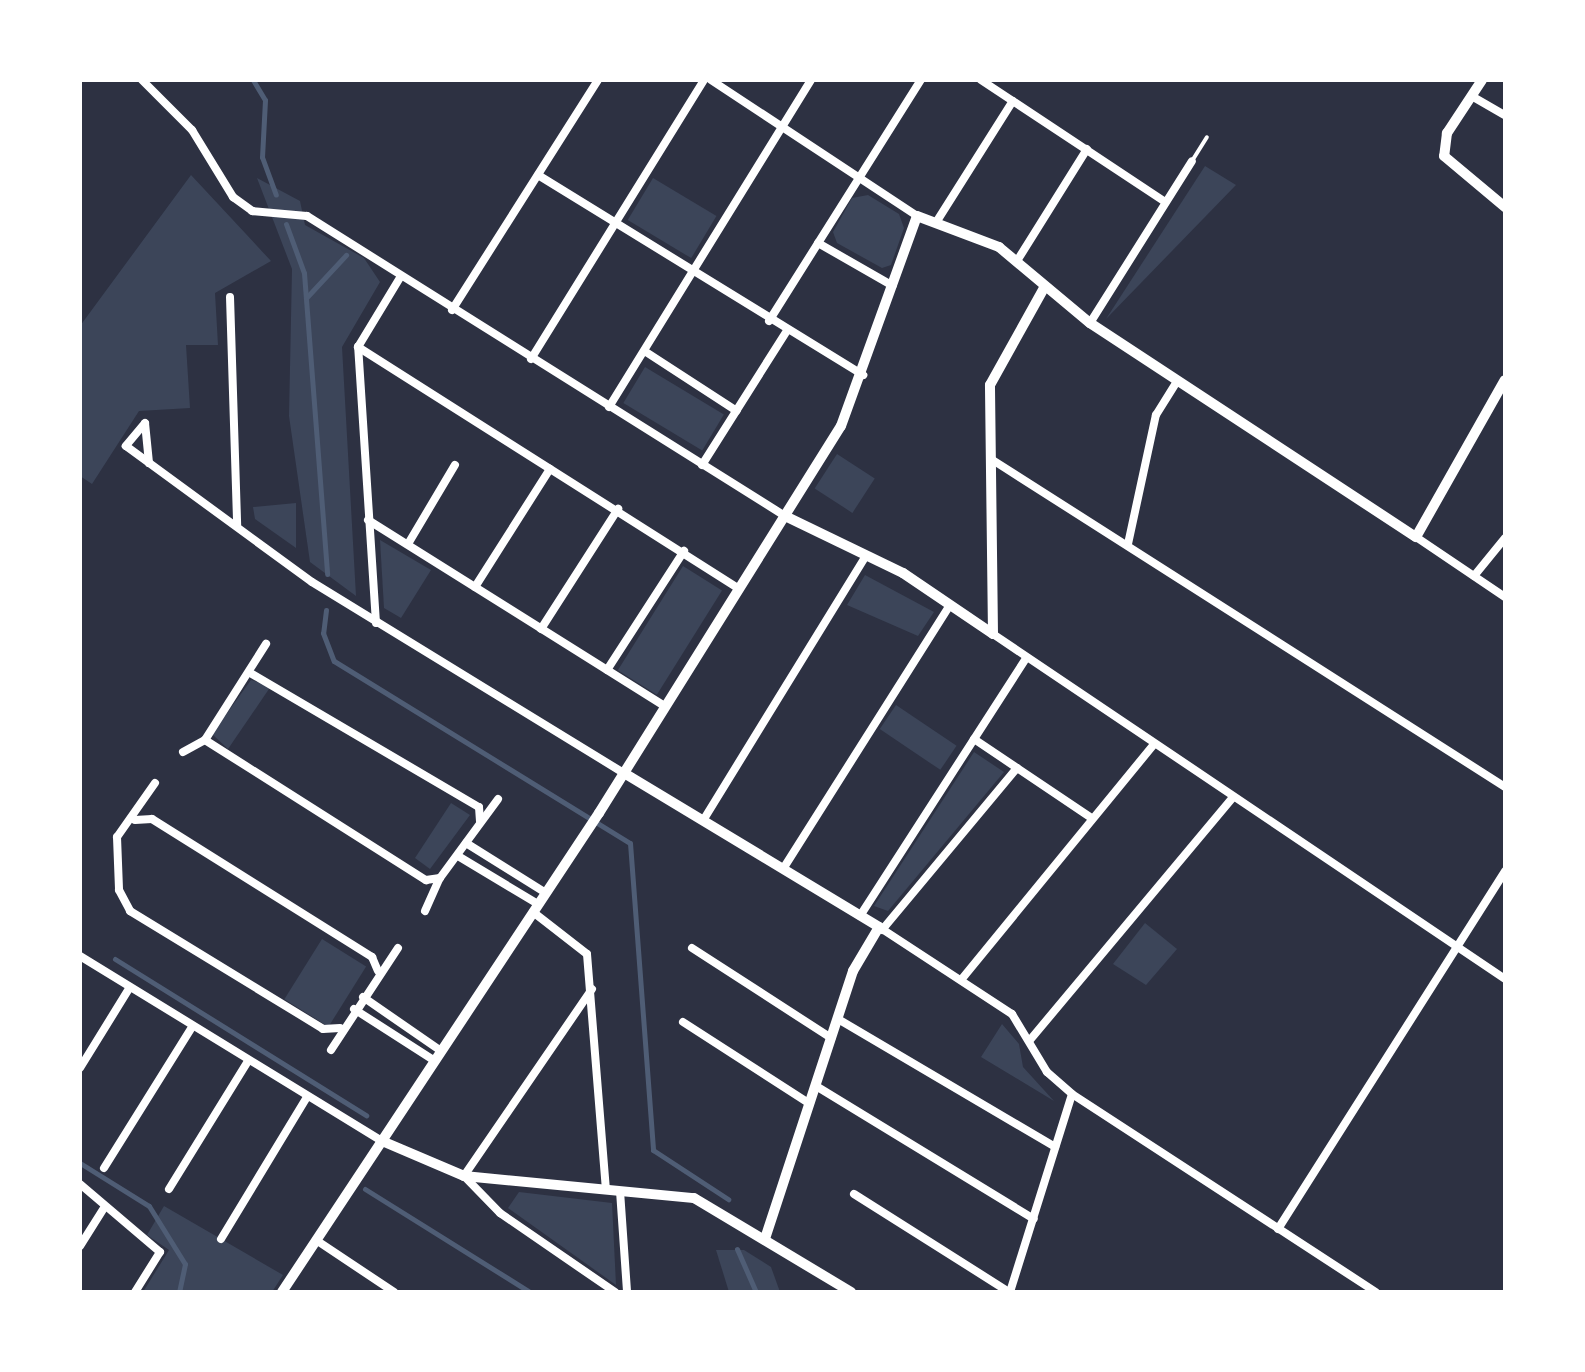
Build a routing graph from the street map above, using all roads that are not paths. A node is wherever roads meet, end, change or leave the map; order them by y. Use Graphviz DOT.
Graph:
graph roads {
  1 [pos="142,80"];
  2 [pos="598,80"];
  3 [pos="704,80"];
  4 [pos="711,80"];
  5 [pos="811,80"];
  6 [pos="921,80"];
  7 [pos="981,80"];
  8 [pos="1482,80"];
  9 [pos="1475,98"];
  10 [pos="1013,101"];
  11 [pos="1505,115"];
  12 [pos="783,126"];
  13 [pos="1207,137"];
  14 [pos="1087,149"];
  15 [pos="1192,161"];
  16 [pos="538,175"];
  17 [pos="857,176"];
  18 [pos="1165,202"];
  19 [pos="1505,207"];
  20 [pos="917,216"];
  21 [pos="937,221"];
  22 [pos="614,226"];
  23 [pos="818,243"];
  24 [pos="1017,261"];
  25 [pos="693,273"];
  26 [pos="401,276"];
  27 [pos="893,286"];
  28 [pos="1045,286"];
  29 [pos="230,297"];
  30 [pos="452,310"];
  31 [pos="769,321"];
  32 [pos="1090,323"];
  33 [pos="786,332"];
  34 [pos="358,347"];
  35 [pos="646,352"];
  36 [pos="531,359"];
  37 [pos="863,376"];
  38 [pos="1505,380"];
  39 [pos="1177,382"];
  40 [pos="609,407"];
  41 [pos="737,411"];
  42 [pos="991,459"];
  43 [pos="149,463"];
  44 [pos="455,465"];
  45 [pos="702,465"];
  46 [pos="550,469"];
  47 [pos="618,509"];
  48 [pos="785,516"];
  49 [pos="368,520"];
  50 [pos="237,525"];
  51 [pos="1416,537"];
  52 [pos="1505,538"];
  53 [pos="408,544"];
  54 [pos="1128,544"];
  55 [pos="684,551"];
  56 [pos="864,559"];
  57 [pos="1474,576"];
  58 [pos="475,587"];
  59 [pos="738,588"];
  60 [pos="1505,597"];
  61 [pos="950,605"];
  62 [pos="376,623"];
  63 [pos="541,629"];
  64 [pos="993,634"];
  65 [pos="266,644"];
  66 [pos="1026,658"];
  67 [pos="607,670"];
  68 [pos="252,674"];
  69 [pos="664,706"];
  70 [pos="974,739"];
  71 [pos="205,740"];
  72 [pos="1154,744"];
  73 [pos="183,752"];
  74 [pos="1017,768"];
  75 [pos="624,773"];
  76 [pos="155,783"];
  77 [pos="1505,787"];
  78 [pos="1232,798"];
  79 [pos="498,799"];
  80 [pos="1090,817"];
  81 [pos="704,819"];
  82 [pos="135,820"];
  83 [pos="480,821"];
  84 [pos="466,843"];
  85 [pos="458,856"];
  86 [pos="783,869"];
  87 [pos="1505,871"];
  88 [pos="440,878"];
  89 [pos="546,893"];
  90 [pos="536,908"];
  91 [pos="425,911"];
  92 [pos="860,916"];
  93 [pos="881,929"];
  94 [pos="398,948"];
  95 [pos="692,948"];
  96 [pos="1459,949"];
  97 [pos="80,956"];
  98 [pos="378,971"];
  99 [pos="1505,979"];
  100 [pos="961,980"];
  101 [pos="130,987"];
  102 [pos="592,989"];
  103 [pos="363,997"];
  104 [pos="354,1009"];
  105 [pos="838,1019"];
  106 [pos="683,1022"];
  107 [pos="192,1027"];
  108 [pos="340,1028"];
  109 [pos="831,1038"];
  110 [pos="1030,1040"];
  111 [pos="331,1050"];
  112 [pos="438,1056"];
  113 [pos="248,1061"];
  114 [pos="80,1068"];
  115 [pos="816,1086"];
  116 [pos="1072,1094"];
  117 [pos="307,1097"];
  118 [pos="810,1104"];
  119 [pos="382,1141"];
  120 [pos="1055,1147"];
  121 [pos="104,1168"];
  122 [pos="464,1176"];
  123 [pos="80,1184"];
  124 [pos="169,1189"];
  125 [pos="606,1189"];
  126 [pos="620,1191"];
  127 [pos="854,1194"];
  128 [pos="104,1208"];
  129 [pos="1034,1219"];
  130 [pos="1278,1229"];
  131 [pos="221,1239"];
  132 [pos="765,1239"];
  133 [pos="316,1240"];
  134 [pos="80,1246"];
  135 [pos="135,1292"];
  136 [pos="282,1292"];
  137 [pos="394,1292"];
  138 [pos="615,1292"];
  139 [pos="627,1292"];
  140 [pos="851,1292"];
  141 [pos="1010,1292"];
  142 [pos="1376,1292"];
  1 -- 26 [label="street"];
  2 -- 16 [label="street"];
  3 -- 22 [label="street"];
  4 -- 12 [label="street"];
  5 -- 12 [label="street"];
  6 -- 17 [label="street"];
  7 -- 10 [label="street"];
  8 -- 9 [label="street"];
  9 -- 11 [label="street"];
  9 -- 19 [label="street"];
  10 -- 14 [label="street"];
  10 -- 21 [label="street"];
  12 -- 17 [label="street"];
  12 -- 25 [label="street"];
  13 -- 15 [label="lane"];
  14 -- 18 [label="street"];
  14 -- 24 [label="street"];
  15 -- 18 [label="street"];
  16 -- 22 [label="street"];
  16 -- 30 [label="street"];
  17 -- 20 [label="street"];
  17 -- 23 [label="street"];
  18 -- 32 [label="street"];
  20 -- 21 [label="street"];
  20 -- 27 [label="street"];
  21 -- 24 [label="street"];
  22 -- 25 [label="street"];
  22 -- 36 [label="street"];
  23 -- 27 [label="street"];
  23 -- 31 [label="street"];
  24 -- 28 [label="street"];
  25 -- 31 [label="street"];
  25 -- 35 [label="street"];
  26 -- 30 [label="street"];
  26 -- 34 [label="street"];
  27 -- 37 [label="street"];
  28 -- 32 [label="street"];
  28 -- 42 [label="street"];
  29 -- 50 [label="street"];
  30 -- 36 [label="street"];
  31 -- 33 [label="street"];
  32 -- 39 [label="street"];
  33 -- 37 [label="street"];
  33 -- 41 [label="street"];
  34 -- 46 [label="street"];
  34 -- 49 [label="street"];
  35 -- 40 [label="street"];
  35 -- 41 [label="street"];
  36 -- 40 [label="street"];
  37 -- 48 [label="street"];
  38 -- 51 [label="street"];
  39 -- 51 [label="street"];
  39 -- 54 [label="street"];
  40 -- 45 [label="street"];
  41 -- 45 [label="street"];
  42 -- 54 [label="street"];
  42 -- 64 [label="street"];
  43 -- 43 [label="street"];
  43 -- 50 [label="street"];
  44 -- 53 [label="street"];
  45 -- 48 [label="street"];
  46 -- 47 [label="street"];
  46 -- 58 [label="street"];
  47 -- 55 [label="street"];
  47 -- 63 [label="street"];
  48 -- 56 [label="street"];
  48 -- 59 [label="street"];
  49 -- 53 [label="street"];
  49 -- 62 [label="street"];
  50 -- 62 [label="street"];
  51 -- 57 [label="street"];
  52 -- 57 [label="street"];
  53 -- 58 [label="street"];
  54 -- 77 [label="street"];
  55 -- 59 [label="street"];
  55 -- 67 [label="street"];
  56 -- 61 [label="street"];
  56 -- 81 [label="street"];
  57 -- 60 [label="street"];
  58 -- 63 [label="street"];
  59 -- 69 [label="street"];
  61 -- 64 [label="street"];
  61 -- 86 [label="street"];
  62 -- 75 [label="street"];
  63 -- 67 [label="street"];
  64 -- 66 [label="street"];
  65 -- 68 [label="street"];
  66 -- 70 [label="street"];
  66 -- 72 [label="street"];
  67 -- 69 [label="street"];
  68 -- 71 [label="street"];
  68 -- 83 [label="street"];
  69 -- 75 [label="street"];
  70 -- 74 [label="street"];
  70 -- 92 [label="street"];
  71 -- 73 [label="street"];
  71 -- 88 [label="street"];
  72 -- 78 [label="street"];
  72 -- 80 [label="street"];
  74 -- 80 [label="street"];
  74 -- 93 [label="street"];
  75 -- 81 [label="street"];
  75 -- 89 [label="street"];
  76 -- 82 [label="street"];
  78 -- 96 [label="street"];
  78 -- 110 [label="street"];
  79 -- 83 [label="street"];
  80 -- 100 [label="street"];
  81 -- 86 [label="street"];
  82 -- 98 [label="street"];
  82 -- 108 [label="street"];
  83 -- 84 [label="street"];
  84 -- 85 [label="street"];
  84 -- 89 [label="street"];
  85 -- 88 [label="street"];
  85 -- 90 [label="street"];
  86 -- 92 [label="street"];
  87 -- 96 [label="street"];
  88 -- 91 [label="street"];
  89 -- 90 [label="street"];
  90 -- 102 [label="street"];
  90 -- 112 [label="street"];
  92 -- 93 [label="street"];
  93 -- 100 [label="street"];
  93 -- 105 [label="street"];
  94 -- 98 [label="street"];
  95 -- 109 [label="street"];
  96 -- 99 [label="street"];
  96 -- 130 [label="street"];
  97 -- 101 [label="street"];
  98 -- 103 [label="street"];
  100 -- 110 [label="street"];
  101 -- 107 [label="street"];
  101 -- 114 [label="street"];
  102 -- 122 [label="street"];
  102 -- 125 [label="street"];
  103 -- 104 [label="street"];
  103 -- 112 [label="street"];
  104 -- 108 [label="street"];
  104 -- 112 [label="street"];
  105 -- 109 [label="street"];
  105 -- 120 [label="street"];
  106 -- 118 [label="street"];
  107 -- 113 [label="street"];
  107 -- 121 [label="street"];
  108 -- 111 [label="street"];
  109 -- 115 [label="street"];
  110 -- 116 [label="street"];
  112 -- 119 [label="street"];
  113 -- 117 [label="street"];
  113 -- 124 [label="street"];
  115 -- 118 [label="street"];
  115 -- 129 [label="street"];
  116 -- 120 [label="street"];
  116 -- 130 [label="street"];
  117 -- 119 [label="street"];
  117 -- 131 [label="street"];
  118 -- 132 [label="street"];
  119 -- 122 [label="street"];
  119 -- 133 [label="street"];
  120 -- 129 [label="street"];
  122 -- 125 [label="street"];
  122 -- 138 [label="street"];
  123 -- 128 [label="street"];
  125 -- 126 [label="street"];
  126 -- 132 [label="street"];
  126 -- 139 [label="street"];
  127 -- 141 [label="street"];
  128 -- 134 [label="street"];
  128 -- 135 [label="street"];
  129 -- 141 [label="street"];
  130 -- 142 [label="street"];
  132 -- 140 [label="street"];
  133 -- 136 [label="street"];
  133 -- 137 [label="street"];
}
